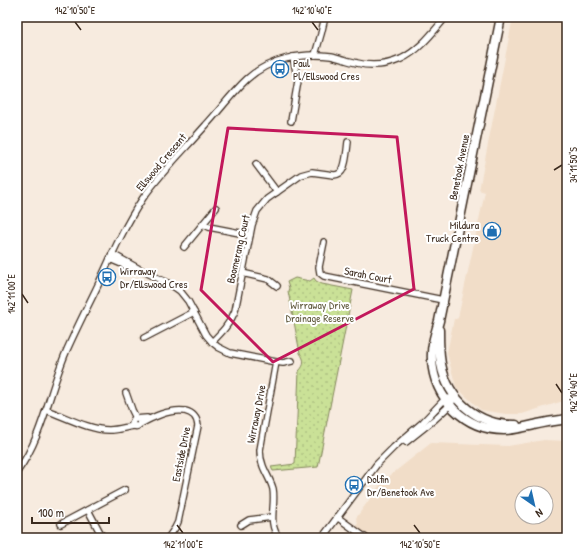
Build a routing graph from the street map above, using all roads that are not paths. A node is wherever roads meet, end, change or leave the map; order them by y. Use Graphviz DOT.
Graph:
graph roads {
  1 [pos="325,17"];
  2 [pos="446,17"];
  3 [pos="501,17"];
  4 [pos="318,55"];
  5 [pos="292,57"];
  6 [pos="291,120"];
  7 [pos="348,142"];
  8 [pos="256,164"];
  9 [pos="277,192"];
  10 [pos="216,208"];
  11 [pos="203,224"];
  12 [pos="250,235"];
  13 [pos="324,242"];
  14 [pos="184,247"];
  15 [pos="111,256"];
  16 [pos="242,273"];
  17 [pos="277,286"];
  18 [pos="443,300"];
  19 [pos="194,312"];
  20 [pos="439,321"];
  21 [pos="144,338"];
  22 [pos="212,342"];
  23 [pos="292,361"];
  24 [pos="276,362"];
  25 [pos="126,394"];
  26 [pos="455,396"];
  27 [pos="448,402"];
  28 [pos="46,412"];
  29 [pos="567,419"];
  30 [pos="136,421"];
  31 [pos="535,424"];
  32 [pos="385,457"];
  33 [pos="17,472"];
  34 [pos="125,490"];
  35 [pos="88,510"];
  36 [pos="272,517"];
  37 [pos="337,517"];
  38 [pos="61,524"];
  39 [pos="241,525"];
  40 [pos="103,538"];
  41 [pos="168,538"];
  42 [pos="279,538"];
  43 [pos="322,538"];
  44 [pos="366,538"];
  1 -- 4 [label="street"];
  2 -- 4 [label="street, Ellswood Crescent"];
  3 -- 18 [label="main road, Benetook Avenue"];
  4 -- 5 [label="street, Ellswood Crescent"];
  5 -- 6 [label="street"];
  5 -- 15 [label="street, Ellswood Crescent"];
  7 -- 9 [label="street, Boomerang Court"];
  8 -- 9 [label="street"];
  9 -- 12 [label="street, Boomerang Court"];
  10 -- 11 [label="street"];
  11 -- 12 [label="street"];
  11 -- 14 [label="street"];
  12 -- 16 [label="street, Boomerang Court"];
  13 -- 18 [label="street, Sarah Court"];
  15 -- 19 [label="street"];
  15 -- 28 [label="street, Ellswood Crescent"];
  16 -- 17 [label="street"];
  16 -- 22 [label="street, Boomerang Court"];
  18 -- 20 [label="main road, Benetook Avenue"];
  19 -- 21 [label="street"];
  19 -- 22 [label="street"];
  20 -- 26 [label="main road, Benetook Avenue"];
  20 -- 27 [label="main road, Benetook Avenue"];
  22 -- 24 [label="street"];
  23 -- 24 [label="street"];
  24 -- 36 [label="street, Wirraway Drive"];
  25 -- 30 [label="street"];
  26 -- 27 [label="street"];
  26 -- 31 [label="main road, Benetook Avenue"];
  27 -- 31 [label="main road"];
  27 -- 32 [label="street"];
  27 -- 32 [label="street"];
  28 -- 30 [label="street, Eastside Drive"];
  28 -- 33 [label="street, Ellswood Crescent"];
  29 -- 31 [label="main road"];
  30 -- 41 [label="street, Eastside Drive"];
  32 -- 37 [label="street"];
  34 -- 35 [label="street"];
  35 -- 38 [label="street"];
  35 -- 40 [label="street"];
  36 -- 39 [label="street"];
  36 -- 42 [label="street, Wirraway Drive"];
  37 -- 43 [label="street"];
  37 -- 44 [label="street"];
}
